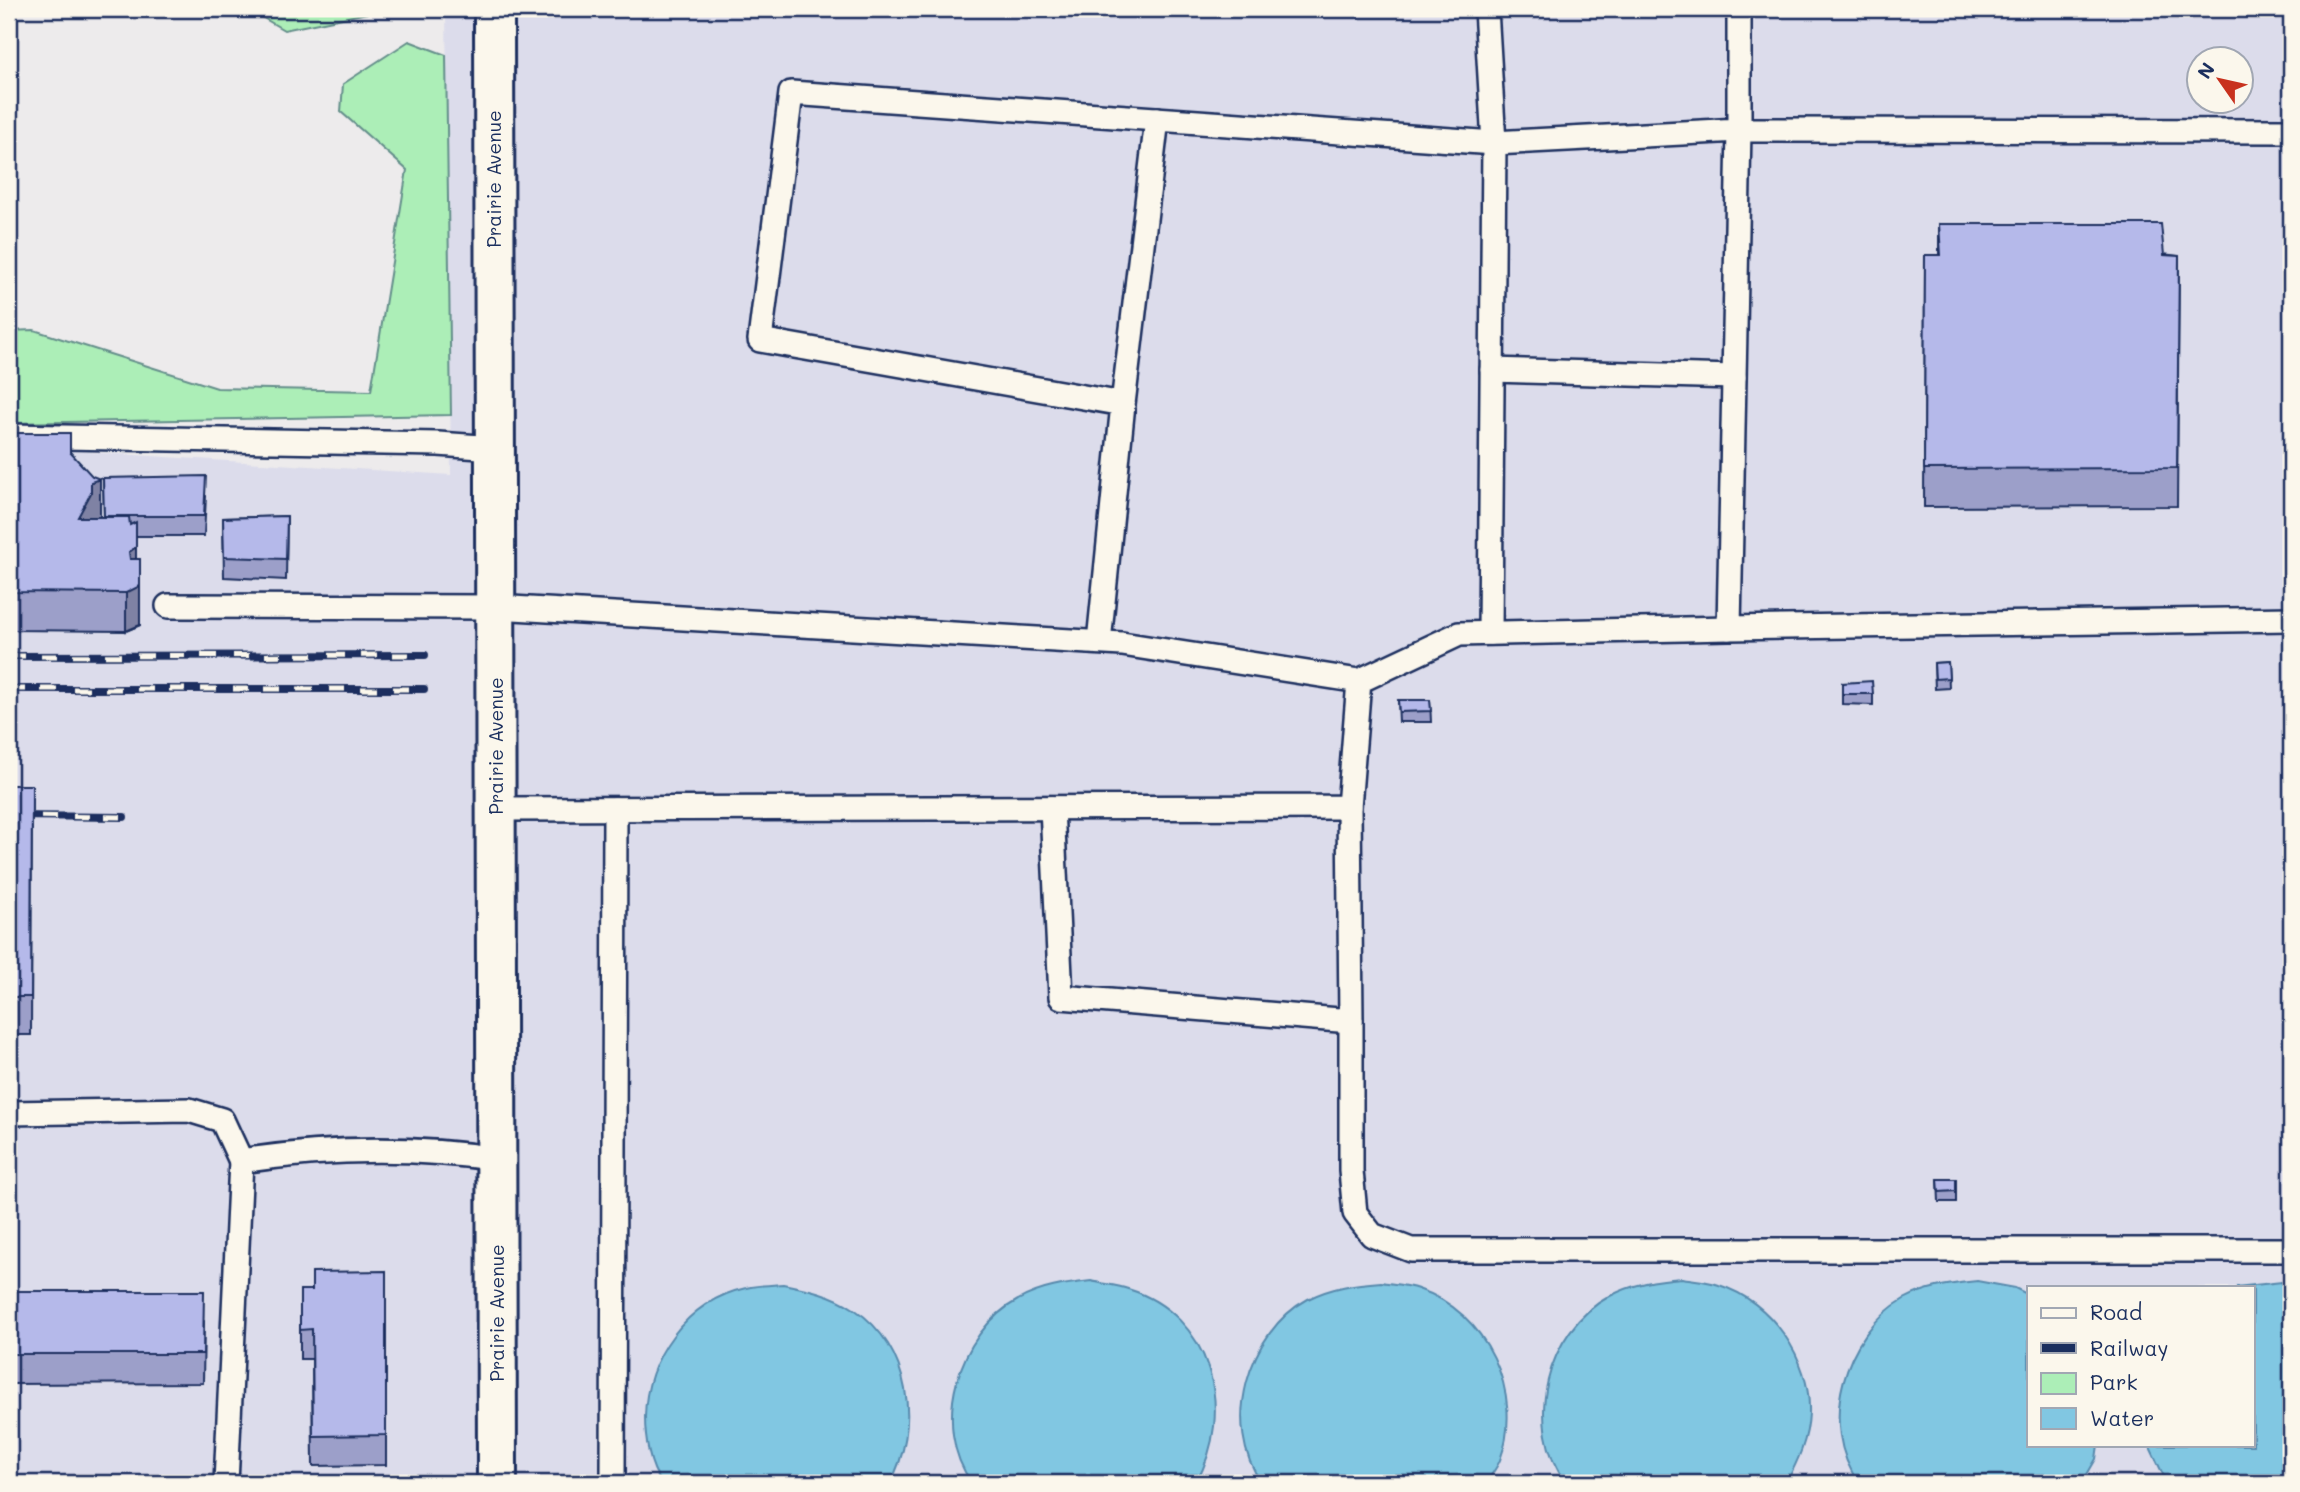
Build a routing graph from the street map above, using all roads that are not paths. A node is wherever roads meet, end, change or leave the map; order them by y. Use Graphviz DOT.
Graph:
graph roads {
  1 [pos="494,9"];
  2 [pos="1486,9"];
  3 [pos="1739,9"];
  4 [pos="1157,119"];
  5 [pos="1739,130"];
  6 [pos="2291,131"];
  7 [pos="1494,143"];
  8 [pos="1492,370"];
  9 [pos="1734,377"];
  10 [pos="1123,404"];
  11 [pos="9,436"];
  12 [pos="495,449"];
  13 [pos="168,606"];
  14 [pos="495,607"];
  15 [pos="2291,619"];
  16 [pos="1730,628"];
  17 [pos="1490,633"];
  18 [pos="1099,642"];
  19 [pos="1359,681"];
  20 [pos="1349,807"];
  21 [pos="1052,808"];
  22 [pos="496,809"];
  23 [pos="615,809"];
  24 [pos="1351,1021"];
  25 [pos="9,1113"];
  26 [pos="496,1159"];
  27 [pos="241,1161"];
  28 [pos="2291,1250"];
  29 [pos="226,1483"];
  30 [pos="497,1483"];
  31 [pos="613,1483"];
  1 -- 12 [label="street, Prairie Avenue"];
  2 -- 7 [label="lane"];
  3 -- 5 [label="lane"];
  4 -- 7 [label="lane"];
  4 -- 10 [label="lane"];
  4 -- 10 [label="lane"];
  5 -- 6 [label="lane"];
  5 -- 7 [label="lane"];
  5 -- 9 [label="lane"];
  7 -- 8 [label="lane"];
  8 -- 9 [label="lane"];
  8 -- 17 [label="lane"];
  9 -- 16 [label="lane"];
  10 -- 18 [label="lane"];
  11 -- 12 [label="lane"];
  12 -- 14 [label="street, Prairie Avenue"];
  13 -- 14 [label="lane"];
  14 -- 18 [label="lane"];
  14 -- 22 [label="street, Prairie Avenue"];
  15 -- 16 [label="lane"];
  16 -- 17 [label="lane"];
  17 -- 19 [label="lane"];
  18 -- 19 [label="lane"];
  19 -- 20 [label="lane"];
  20 -- 21 [label="lane"];
  20 -- 24 [label="lane"];
  21 -- 23 [label="lane"];
  21 -- 24 [label="lane"];
  22 -- 23 [label="lane"];
  22 -- 26 [label="street, Prairie Avenue"];
  23 -- 31 [label="lane"];
  24 -- 28 [label="lane"];
  25 -- 27 [label="lane"];
  26 -- 27 [label="lane"];
  26 -- 30 [label="street, Prairie Avenue"];
  27 -- 29 [label="lane"];
}
